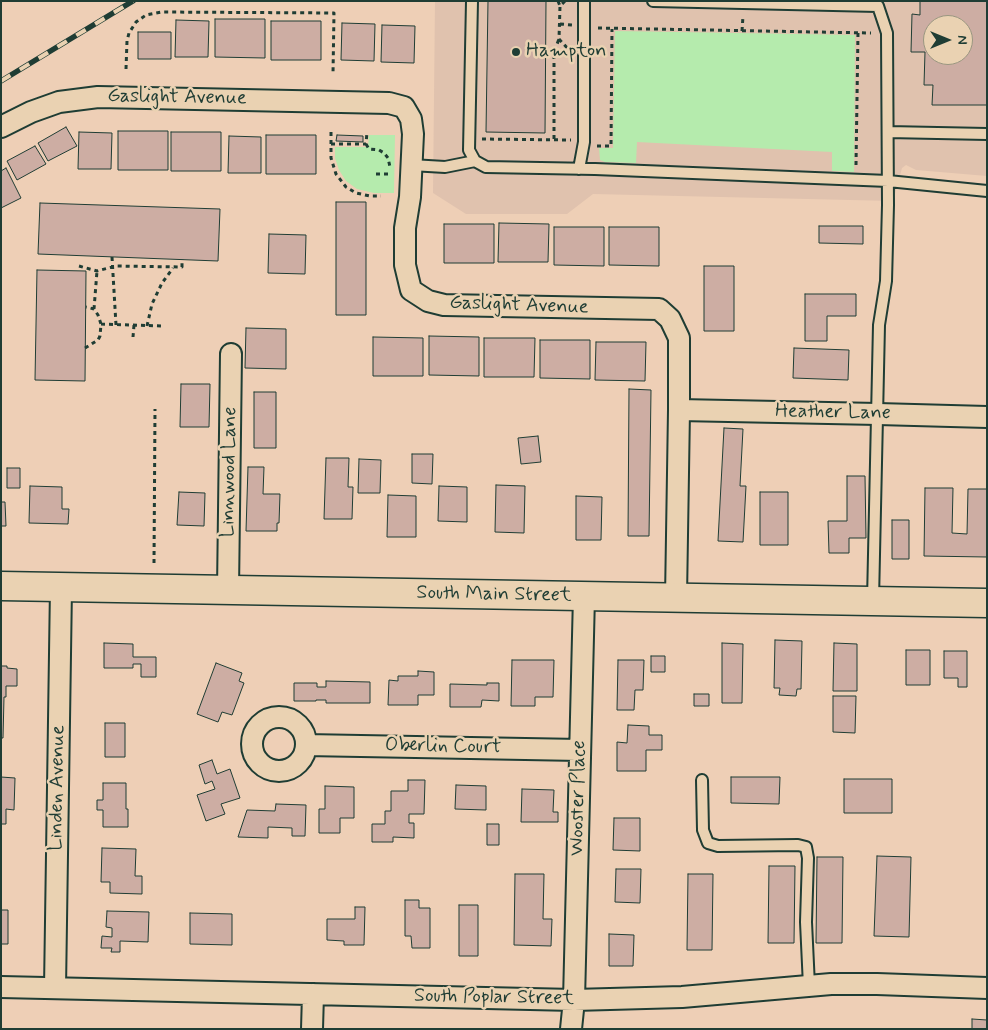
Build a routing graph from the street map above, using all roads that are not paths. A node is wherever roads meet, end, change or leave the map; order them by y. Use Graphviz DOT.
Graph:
graph roads {
  1 [pos="472,1"];
  2 [pos="584,1"];
  3 [pos="654,1"];
  4 [pos="743,2"];
  5 [pos="878,4"];
  6 [pos="1,127"];
  7 [pos="888,132"];
  8 [pos="987,134"];
  9 [pos="475,161"];
  10 [pos="411,165"];
  11 [pos="578,169"];
  12 [pos="888,181"];
  13 [pos="987,191"];
  14 [pos="231,354"];
  15 [pos="679,410"];
  16 [pos="878,414"];
  17 [pos="987,418"];
  18 [pos="1,586"];
  19 [pos="61,587"];
  20 [pos="228,590"];
  21 [pos="584,596"];
  22 [pos="676,598"];
  23 [pos="873,601"];
  24 [pos="987,603"];
  25 [pos="306,745"];
  26 [pos="580,750"];
  27 [pos="702,780"];
  28 [pos="809,986"];
  29 [pos="1,987"];
  30 [pos="55,988"];
  31 [pos="987,988"];
  32 [pos="313,994"];
  33 [pos="574,1000"];
  34 [pos="312,1029"];
  35 [pos="571,1029"];
  1 -- 9 [label="lane"];
  2 -- 11 [label="lane"];
  3 -- 4 [label="lane"];
  4 -- 5 [label="lane"];
  5 -- 7 [label="lane"];
  6 -- 10 [label="street, Gaslight Avenue"];
  7 -- 8 [label="lane"];
  7 -- 12 [label="lane"];
  9 -- 10 [label="lane"];
  9 -- 11 [label="lane"];
  10 -- 15 [label="street, Gaslight Avenue"];
  11 -- 12 [label="lane"];
  12 -- 13 [label="lane"];
  12 -- 16 [label="lane"];
  14 -- 20 [label="street, Linnwood Lane"];
  15 -- 16 [label="street, Heather Lane"];
  15 -- 22 [label="street, Gaslight Avenue"];
  16 -- 17 [label="street, Heather Lane"];
  16 -- 23 [label="lane"];
  18 -- 19 [label="main road, South Main Street"];
  19 -- 20 [label="main road, South Main Street"];
  19 -- 30 [label="street, Linden Avenue"];
  20 -- 21 [label="main road, South Main Street"];
  21 -- 22 [label="main road, South Main Street"];
  21 -- 26 [label="street, Wooster Place"];
  22 -- 23 [label="main road, South Main Street"];
  23 -- 24 [label="main road, South Main Street"];
  25 -- 26 [label="street, Oberlin Court"];
  26 -- 33 [label="street, Wooster Place"];
  27 -- 28 [label="lane"];
  28 -- 31 [label="street, South Poplar Street"];
  28 -- 33 [label="street, South Poplar Street"];
  29 -- 30 [label="street, South Poplar Street"];
  30 -- 32 [label="street, South Poplar Street"];
  32 -- 33 [label="street, South Poplar Street"];
  32 -- 34 [label="street"];
  33 -- 35 [label="street, Wooster Place"];
}
